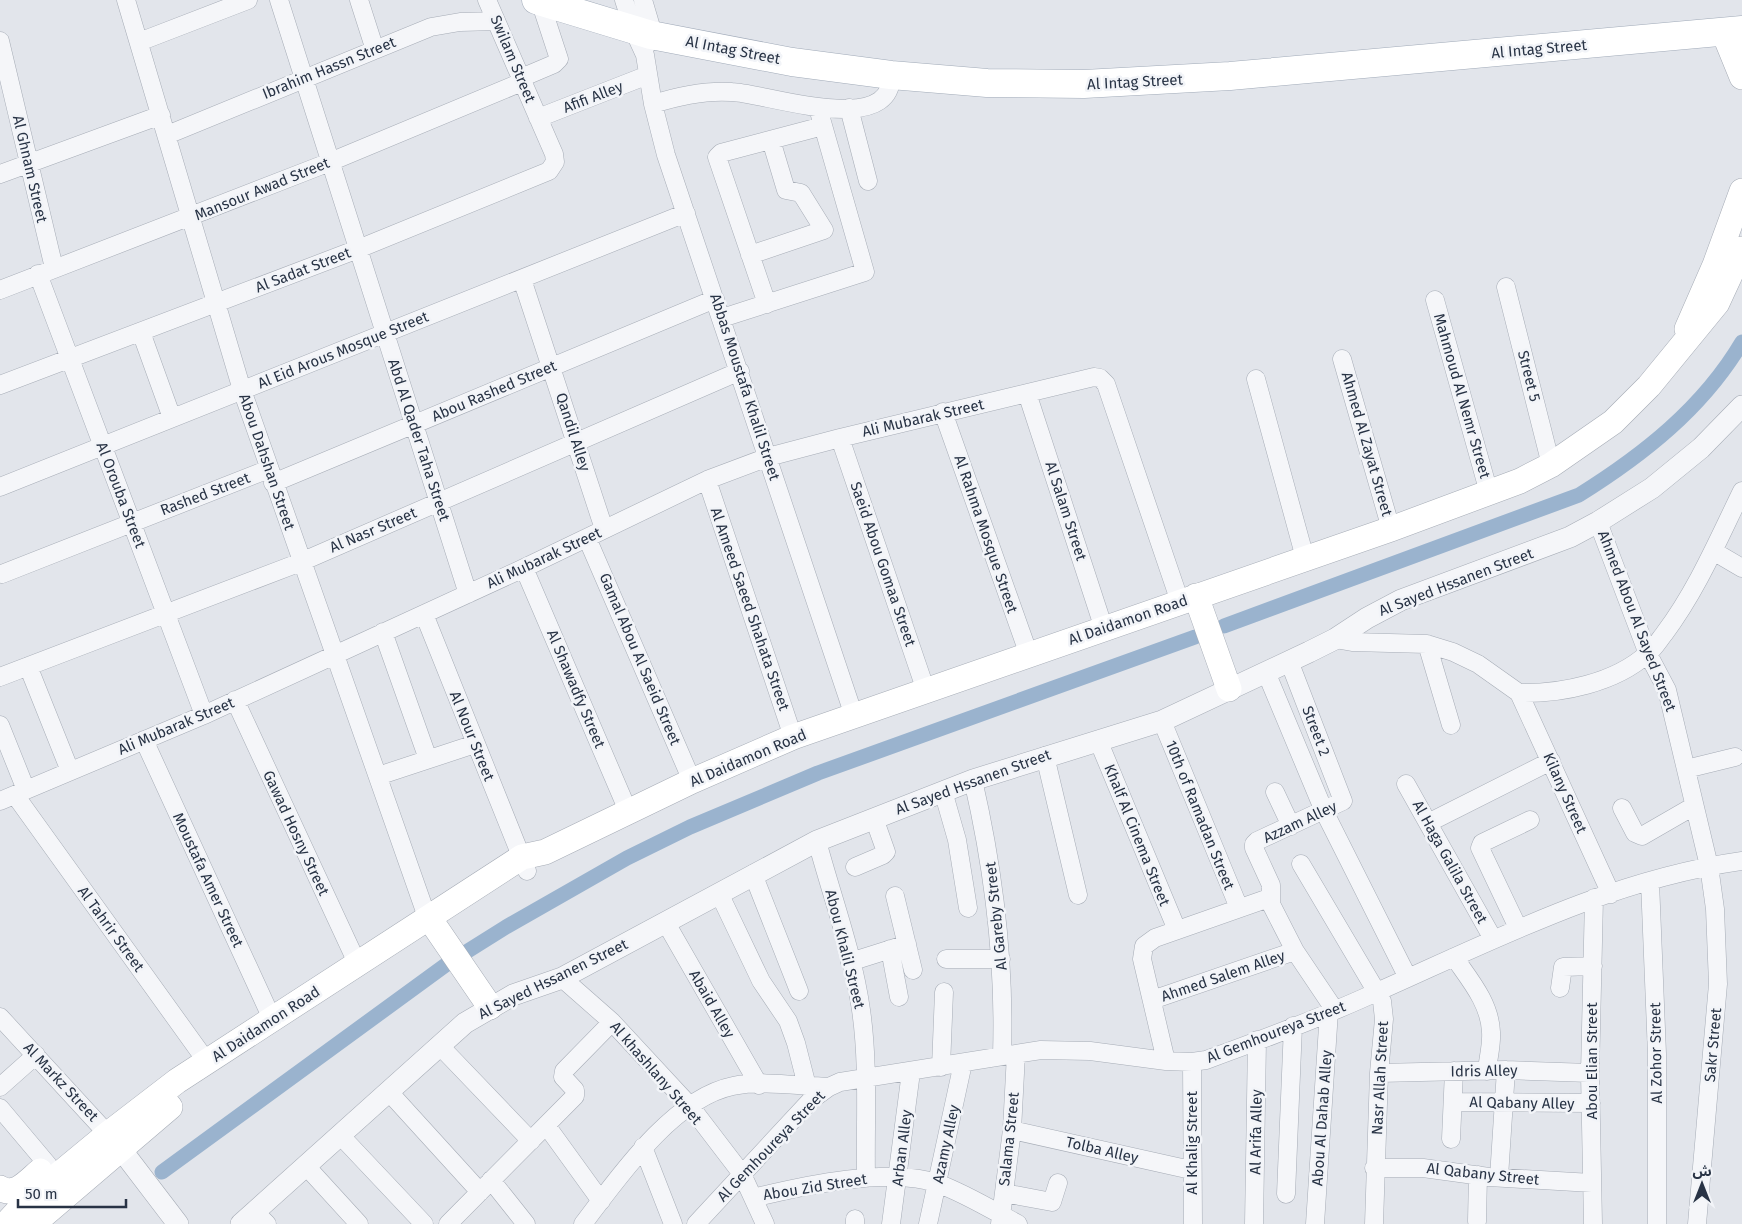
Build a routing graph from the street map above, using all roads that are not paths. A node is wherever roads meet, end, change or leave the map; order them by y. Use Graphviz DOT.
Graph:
graph roads {
  1 [pos="126,0"];
  2 [pos="248,0"];
  3 [pos="279,0"];
  4 [pos="359,0"];
  5 [pos="488,0"];
  6 [pos="579,0"];
  7 [pos="538,1"];
  8 [pos="496,21"];
  9 [pos="639,22"];
  10 [pos="1736,27"];
  11 [pos="0,41"];
  12 [pos="139,42"];
  13 [pos="375,50"];
  14 [pos="3,68"];
  15 [pos="1230,70"];
  16 [pos="648,75"];
  17 [pos="891,75"];
  18 [pos="1742,77"];
  19 [pos="304,78"];
  20 [pos="522,80"];
  21 [pos="652,104"];
  22 [pos="818,108"];
  23 [pos="849,108"];
  24 [pos="160,115"];
  25 [pos="538,118"];
  26 [pos="823,126"];
  27 [pos="167,134"];
  28 [pos="771,140"];
  29 [pos="330,162"];
  30 [pos="29,163"];
  31 [pos="0,174"];
  32 [pos="868,181"];
  33 [pos="1742,191"];
  34 [pos="686,213"];
  35 [pos="191,217"];
  36 [pos="1742,248"];
  37 [pos="358,249"];
  38 [pos="750,254"];
  39 [pos="46,271"];
  40 [pos="522,279"];
  41 [pos="1506,287"];
  42 [pos="0,290"];
  43 [pos="715,299"];
  44 [pos="1435,300"];
  45 [pos="217,303"];
  46 [pos="767,304"];
  47 [pos="722,318"];
  48 [pos="141,332"];
  49 [pos="385,334"];
  50 [pos="1681,345"];
  51 [pos="70,358"];
  52 [pos="1342,359"];
  53 [pos="551,367"];
  54 [pos="740,371"];
  55 [pos="1256,379"];
  56 [pos="0,385"];
  57 [pos="242,390"];
  58 [pos="1027,393"];
  59 [pos="1742,406"];
  60 [pos="944,412"];
  61 [pos="172,418"];
  62 [pos="414,424"];
  63 [pos="840,438"];
  64 [pos="576,442"];
  65 [pos="103,446"];
  66 [pos="768,457"];
  67 [pos="1551,465"];
  68 [pos="271,476"];
  69 [pos="706,480"];
  70 [pos="0,487"];
  71 [pos="1742,491"];
  72 [pos="1490,493"];
  73 [pos="439,502"];
  74 [pos="132,522"];
  75 [pos="1598,522"];
  76 [pos="604,529"];
  77 [pos="1391,529"];
  78 [pos="587,538"];
  79 [pos="1713,550"];
  80 [pos="1305,558"];
  81 [pos="301,562"];
  82 [pos="524,568"];
  83 [pos="1742,568"];
  84 [pos="2,574"];
  85 [pos="468,594"];
  86 [pos="1188,599"];
  87 [pos="166,614"];
  88 [pos="424,614"];
  89 [pos="1104,629"];
  90 [pos="383,632"];
  91 [pos="1335,639"];
  92 [pos="1427,644"];
  93 [pos="1648,654"];
  94 [pos="334,655"];
  95 [pos="1029,655"];
  96 [pos="1289,662"];
  97 [pos="28,666"];
  98 [pos="1266,672"];
  99 [pos="0,676"];
  100 [pos="1229,688"];
  101 [pos="926,691"];
  102 [pos="1519,693"];
  103 [pos="235,700"];
  104 [pos="204,715"];
  105 [pos="854,716"];
  106 [pos="1162,721"];
  107 [pos="0,725"];
  108 [pos="1450,725"];
  109 [pos="793,737"];
  110 [pos="144,740"];
  111 [pos="1098,740"];
  112 [pos="475,744"];
  113 [pos="1046,756"];
  114 [pos="1735,757"];
  115 [pos="428,759"];
  116 [pos="1551,761"];
  117 [pos="1686,769"];
  118 [pos="70,771"];
  119 [pos="378,776"];
  120 [pos="973,780"];
  121 [pos="692,781"];
  122 [pos="1406,784"];
  123 [pos="944,791"];
  124 [pos="1275,792"];
  125 [pos="14,795"];
  126 [pos="1343,801"];
  127 [pos="1694,806"];
  128 [pos="1622,808"];
  129 [pos="628,811"];
  130 [pos="1324,811"];
  131 [pos="874,818"];
  132 [pos="1530,820"];
  133 [pos="1428,823"];
  134 [pos="1291,826"];
  135 [pos="817,841"];
  136 [pos="531,860"];
  137 [pos="1742,862"];
  138 [pos="1301,864"];
  139 [pos="1709,866"];
  140 [pos="855,867"];
  141 [pos="753,874"];
  142 [pos="1650,882"];
  143 [pos="719,893"];
  144 [pos="895,896"];
  145 [pos="1078,896"];
  146 [pos="1603,896"];
  147 [pos="1269,898"];
  148 [pos="968,908"];
  149 [pos="1239,908"];
  150 [pos="666,922"];
  151 [pos="435,928"];
  152 [pos="1518,928"];
  153 [pos="1177,930"];
  154 [pos="1493,939"];
  155 [pos="898,947"];
  156 [pos="1295,952"];
  157 [pos="1454,956"];
  158 [pos="946,959"];
  159 [pos="1001,959"];
  160 [pos="850,962"];
  161 [pos="358,965"];
  162 [pos="1593,966"];
  163 [pos="913,970"];
  164 [pos="562,978"];
  165 [pos="1408,978"];
  166 [pos="1560,988"];
  167 [pos="799,991"];
  168 [pos="944,992"];
  169 [pos="1377,992"];
  170 [pos="899,996"];
  171 [pos="1152,1000"];
  172 [pos="490,1007"];
  173 [pos="1332,1010"];
  174 [pos="0,1017"];
  175 [pos="273,1021"];
  176 [pos="612,1022"];
  177 [pos="1293,1026"];
  178 [pos="1257,1040"];
  179 [pos="440,1046"];
  180 [pos="1009,1054"];
  181 [pos="36,1056"];
  182 [pos="1166,1061"];
  183 [pos="207,1062"];
  184 [pos="1192,1062"];
  185 [pos="963,1063"];
  186 [pos="941,1067"];
  187 [pos="1486,1070"];
  188 [pos="1506,1070"];
  189 [pos="911,1072"];
  190 [pos="1454,1072"];
  191 [pos="1379,1073"];
  192 [pos="1590,1073"];
  193 [pos="865,1079"];
  194 [pos="759,1085"];
  195 [pos="807,1086"];
  196 [pos="0,1087"];
  197 [pos="829,1087"];
  198 [pos="181,1088"];
  199 [pos="388,1092"];
  200 [pos="1453,1102"];
  201 [pos="1504,1102"];
  202 [pos="1591,1103"];
  203 [pos="690,1106"];
  204 [pos="0,1108"];
  205 [pos="546,1125"];
  206 [pos="1012,1130"];
  207 [pos="340,1135"];
  208 [pos="110,1136"];
  209 [pos="1451,1139"];
  210 [pos="531,1141"];
  211 [pos="643,1147"];
  212 [pos="48,1165"];
  213 [pos="306,1166"];
  214 [pos="1374,1168"];
  215 [pos="1191,1170"];
  216 [pos="742,1174"];
  217 [pos="1478,1175"];
  218 [pos="1499,1177"];
  219 [pos="866,1178"];
  220 [pos="898,1178"];
  221 [pos="938,1183"];
  222 [pos="1058,1183"];
  223 [pos="1592,1183"];
  224 [pos="486,1186"];
  225 [pos="0,1188"];
  226 [pos="1004,1193"];
  227 [pos="1286,1194"];
  228 [pos="753,1198"];
  229 [pos="598,1211"];
  230 [pos="254,1220"];
  231 [pos="1001,1220"];
  232 [pos="1477,1221"];
  233 [pos="354,1222"];
  234 [pos="6,1224"];
  235 [pos="33,1224"];
  236 [pos="178,1224"];
  237 [pos="424,1224"];
  238 [pos="448,1224"];
  239 [pos="526,1224"];
  240 [pos="583,1224"];
  241 [pos="673,1224"];
  242 [pos="696,1224"];
  243 [pos="765,1224"];
  244 [pos="891,1224"];
  245 [pos="928,1224"];
  246 [pos="1018,1224"];
  247 [pos="1193,1224"];
  248 [pos="1254,1224"];
  249 [pos="1315,1224"];
  250 [pos="1374,1224"];
  251 [pos="1593,1224"];
  252 [pos="1657,1224"];
  253 [pos="1698,1224"];
  1 -- 12 [label="street, Abou Dahshan Street"];
  2 -- 12 [label="street"];
  3 -- 19 [label="street, Abd Al Qader Taha Street"];
  4 -- 13 [label="street"];
  5 -- 8 [label="street, Swilam Street"];
  6 -- 9 [label="main road, Al Intag Street"];
  7 -- 9 [label="main road, Al Intag Street"];
  7 -- 20 [label="street, Mansour Awad Street"];
  8 -- 13 [label="street, Ibrahim Hassn Street"];
  8 -- 20 [label="street, Swilam Street"];
  9 -- 15 [label="main road, Al Intag Street"];
  9 -- 16 [label="street, Abbas Moustafa Khalil Street"];
  9 -- 17 [label="main road, Al Intag Street"];
  10 -- 15 [label="main road, Al Intag Street"];
  10 -- 18 [label="main road"];
  11 -- 14 [label="street, Al Ghnam Street"];
  12 -- 24 [label="street, Abou Dahshan Street"];
  13 -- 19 [label="street, Ibrahim Hassn Street"];
  14 -- 30 [label="street, Al Ghnam Street"];
  15 -- 17 [label="main road, Al Intag Street"];
  16 -- 21 [label="street, Abbas Moustafa Khalil Street"];
  16 -- 25 [label="street, Afifi Alley"];
  17 -- 23 [label="street"];
  19 -- 27 [label="street, Ibrahim Hassn Street"];
  19 -- 29 [label="street, Abd Al Qader Taha Street"];
  20 -- 25 [label="street, Swilam Street"];
  20 -- 29 [label="street, Mansour Awad Street"];
  21 -- 22 [label="street"];
  21 -- 34 [label="street, Abbas Moustafa Khalil Street"];
  22 -- 23 [label="street"];
  22 -- 26 [label="street"];
  23 -- 32 [label="street"];
  24 -- 27 [label="street, Abou Dahshan Street"];
  24 -- 30 [label="street"];
  25 -- 37 [label="street, Al Sadat Street"];
  26 -- 28 [label="street"];
  26 -- 46 [label="street"];
  27 -- 35 [label="street, Abou Dahshan Street"];
  28 -- 38 [label="street"];
  28 -- 38 [label="street"];
  29 -- 35 [label="street, Mansour Awad Street"];
  29 -- 37 [label="street, Abd Al Qader Taha Street"];
  30 -- 31 [label="street"];
  30 -- 39 [label="street, Al Ghnam Street"];
  33 -- 50 [label="main road, Al Daidamon Road"];
  34 -- 40 [label="street, Al Eid Arous Mosque Street"];
  34 -- 43 [label="street, Abbas Moustafa Khalil Street"];
  35 -- 39 [label="street, Mansour Awad Street"];
  35 -- 45 [label="street, Abou Dahshan Street"];
  36 -- 50 [label="main road, Al Daidamon Road"];
  37 -- 45 [label="street, Al Sadat Street"];
  37 -- 49 [label="street, Abd Al Qader Taha Street"];
  38 -- 46 [label="street"];
  39 -- 42 [label="street, Mansour Awad Street"];
  39 -- 51 [label="street, Al Orouba Street"];
  40 -- 49 [label="street, Al Eid Arous Mosque Street"];
  40 -- 53 [label="street, Qandil Alley"];
  41 -- 67 [label="street, Street 5"];
  43 -- 47 [label="street, Abbas Moustafa Khalil Street"];
  43 -- 53 [label="street, Abou Rashed Street"];
  44 -- 72 [label="street, Mahmoud Al Nemr Street"];
  45 -- 48 [label="street, Al Sadat Street"];
  45 -- 57 [label="street, Abou Dahshan Street"];
  46 -- 47 [label="street"];
  47 -- 54 [label="street, Abbas Moustafa Khalil Street"];
  48 -- 51 [label="street, Al Sadat Street"];
  48 -- 61 [label="street"];
  49 -- 57 [label="street, Al Eid Arous Mosque Street"];
  49 -- 62 [label="street, Abd Al Qader Taha Street"];
  50 -- 67 [label="main road, Al Daidamon Road"];
  51 -- 56 [label="street, Al Sadat Street"];
  51 -- 65 [label="street, Al Orouba Street"];
  52 -- 77 [label="street, Ahmed Al Zayat Street"];
  53 -- 62 [label="street, Abou Rashed Street"];
  53 -- 64 [label="street, Qandil Alley"];
  54 -- 64 [label="street, Al Nasr Street"];
  54 -- 66 [label="street, Abbas Moustafa Khalil Street"];
  55 -- 80 [label="street"];
  57 -- 61 [label="street, Al Eid Arous Mosque Street"];
  57 -- 68 [label="street, Abou Dahshan Street"];
  58 -- 60 [label="street, Ali Mubarak Street"];
  58 -- 86 [label="street, Ali Mubarak Street"];
  58 -- 89 [label="street, Al Salam Street"];
  59 -- 75 [label="street, Al Sayed Hssanen Street"];
  60 -- 63 [label="street, Ali Mubarak Street"];
  60 -- 95 [label="street, Al Rahma Mosque Street"];
  61 -- 65 [label="street, Al Eid Arous Mosque Street"];
  62 -- 68 [label="street, Abou Rashed Street"];
  62 -- 73 [label="street, Abd Al Qader Taha Street"];
  63 -- 66 [label="street, Ali Mubarak Street"];
  63 -- 101 [label="street, Saeid Abou Gomaa Street"];
  64 -- 73 [label="street, Al Nasr Street"];
  64 -- 76 [label="street, Qandil Alley"];
  65 -- 70 [label="street, Al Eid Arous Mosque Street"];
  65 -- 74 [label="street, Al Orouba Street"];
  66 -- 69 [label="street, Ali Mubarak Street"];
  66 -- 105 [label="street, Abbas Moustafa Khalil Street"];
  67 -- 72 [label="main road, Al Daidamon Road"];
  68 -- 74 [label="street, Rashed Street"];
  68 -- 81 [label="street, Abou Dahshan Street"];
  69 -- 76 [label="street, Ali Mubarak Street"];
  69 -- 109 [label="street, Al Ameed Saeed Shahata Street"];
  71 -- 79 [label="street"];
  72 -- 77 [label="main road, Al Daidamon Road"];
  73 -- 81 [label="street, Al Nasr Street"];
  73 -- 85 [label="street, Abd Al Qader Taha Street"];
  74 -- 84 [label="street, Rashed Street"];
  74 -- 87 [label="street, Al Orouba Street"];
  75 -- 91 [label="street, Al Sayed Hssanen Street"];
  75 -- 93 [label="street, Ahmed Abou Al Sayed Street"];
  76 -- 78 [label="street, Ali Mubarak Street"];
  77 -- 80 [label="main road, Al Daidamon Road"];
  78 -- 82 [label="street, Ali Mubarak Street"];
  78 -- 121 [label="street, Gamal Abou Al Saeid Street"];
  79 -- 83 [label="street"];
  79 -- 93 [label="street"];
  80 -- 86 [label="main road, Al Daidamon Road"];
  81 -- 87 [label="street, Al Nasr Street"];
  81 -- 94 [label="street, Abou Dahshan Street"];
  82 -- 85 [label="street, Ali Mubarak Street"];
  82 -- 129 [label="street, Al Shawadfy Street"];
  85 -- 88 [label="street, Ali Mubarak Street"];
  86 -- 89 [label="main road, Al Daidamon Road"];
  86 -- 100 [label="main road"];
  87 -- 97 [label="street, Al Nasr Street"];
  87 -- 104 [label="street, Al Orouba Street"];
  88 -- 90 [label="street, Ali Mubarak Street"];
  88 -- 112 [label="street, Al Nour Street"];
  89 -- 95 [label="main road, Al Daidamon Road"];
  90 -- 94 [label="street, Ali Mubarak Street"];
  90 -- 115 [label="street"];
  91 -- 92 [label="street"];
  91 -- 96 [label="street, Al Sayed Hssanen Street"];
  92 -- 102 [label="street"];
  92 -- 108 [label="street"];
  93 -- 102 [label="street"];
  93 -- 117 [label="street, Ahmed Abou Al Sayed Street"];
  94 -- 103 [label="street, Ali Mubarak Street"];
  94 -- 119 [label="street, Abou Dahshan Street"];
  95 -- 101 [label="main road, Al Daidamon Road"];
  96 -- 98 [label="street, Al Sayed Hssanen Street"];
  96 -- 126 [label="street, Street 2"];
  97 -- 99 [label="street, Al Nasr Street"];
  97 -- 118 [label="street"];
  98 -- 100 [label="street, Al Sayed Hssanen Street"];
  98 -- 130 [label="street"];
  100 -- 106 [label="street, Al Sayed Hssanen Street"];
  101 -- 105 [label="main road, Al Daidamon Road"];
  102 -- 116 [label="street, Kilany Street"];
  103 -- 104 [label="street, Ali Mubarak Street"];
  103 -- 161 [label="street, Gawad Hosny Street"];
  104 -- 110 [label="street, Ali Mubarak Street"];
  105 -- 109 [label="main road, Al Daidamon Road"];
  106 -- 111 [label="street, Al Sayed Hssanen Street"];
  106 -- 149 [label="street, 10th of Ramadan Street"];
  107 -- 125 [label="street, Al Tahrir Street"];
  109 -- 121 [label="main road, Al Daidamon Road"];
  110 -- 118 [label="street, Ali Mubarak Street"];
  110 -- 175 [label="street, Moustafa Amer Street"];
  111 -- 113 [label="street, Al Sayed Hssanen Street"];
  111 -- 153 [label="street, Khalf Al Cinema Street"];
  112 -- 115 [label="street"];
  112 -- 136 [label="street, Al Nour Street"];
  113 -- 120 [label="street, Al Sayed Hssanen Street"];
  113 -- 145 [label="street"];
  114 -- 117 [label="street"];
  115 -- 119 [label="street"];
  116 -- 133 [label="street"];
  116 -- 146 [label="street, Kilany Street"];
  117 -- 127 [label="street, Ahmed Abou Al Sayed Street"];
  118 -- 125 [label="street, Ali Mubarak Street"];
  119 -- 151 [label="street, Abou Dahshan Street"];
  120 -- 123 [label="street, Al Sayed Hssanen Street"];
  120 -- 159 [label="street, Al Gareby Street"];
  121 -- 129 [label="main road, Al Daidamon Road"];
  122 -- 133 [label="street, Al Haga Galila Street"];
  123 -- 131 [label="street, Al Sayed Hssanen Street"];
  123 -- 148 [label="street"];
  124 -- 134 [label="street"];
  125 -- 183 [label="street, Al Tahrir Street"];
  126 -- 130 [label="street, Azzam Alley"];
  127 -- 128 [label="street"];
  127 -- 139 [label="street, Ahmed Abou Al Sayed Street"];
  129 -- 136 [label="main road, Al Daidamon Road"];
  130 -- 134 [label="street, Azzam Alley"];
  130 -- 165 [label="street"];
  131 -- 135 [label="street, Al Sayed Hssanen Street"];
  131 -- 140 [label="street"];
  132 -- 152 [label="street"];
  133 -- 154 [label="street, Al Haga Galila Street"];
  134 -- 147 [label="street, Azzam Alley"];
  135 -- 141 [label="street, Al Sayed Hssanen Street"];
  135 -- 160 [label="street, Abou Khalil Street"];
  136 -- 151 [label="main road, Al Daidamon Road"];
  137 -- 139 [label="street, Al Gemhoureya Street"];
  138 -- 169 [label="street, Nasr Allah Street"];
  139 -- 142 [label="street, Al Gemhoureya Street"];
  139 -- 253 [label="street, Sakr Street"];
  141 -- 143 [label="street, Al Sayed Hssanen Street"];
  141 -- 167 [label="street"];
  142 -- 146 [label="street, Al Gemhoureya Street"];
  142 -- 252 [label="street, Al Zohor Street"];
  143 -- 150 [label="street, Al Sayed Hssanen Street"];
  143 -- 195 [label="street"];
  144 -- 155 [label="street"];
  146 -- 152 [label="street, Al Gemhoureya Street"];
  146 -- 162 [label="street, Abou Elian Street"];
  147 -- 149 [label="street"];
  147 -- 156 [label="street, Azzam Alley"];
  149 -- 153 [label="street"];
  150 -- 164 [label="street, Al Sayed Hssanen Street"];
  150 -- 194 [label="street, Abaid Alley"];
  151 -- 161 [label="main road, Al Daidamon Road"];
  151 -- 172 [label="main road"];
  151 -- 198 [label="main road, Al Daidamon Road"];
  152 -- 154 [label="street, Al Gemhoureya Street"];
  153 -- 171 [label="street"];
  154 -- 157 [label="street, Al Gemhoureya Street"];
  155 -- 160 [label="street"];
  155 -- 163 [label="street"];
  155 -- 170 [label="street"];
  156 -- 171 [label="street, Ahmed Salem Alley"];
  156 -- 173 [label="street, Azzam Alley"];
  157 -- 165 [label="street, Al Gemhoureya Street"];
  157 -- 187 [label="street"];
  158 -- 159 [label="street"];
  159 -- 180 [label="street, Al Gareby Street"];
  160 -- 193 [label="street, Abou Khalil Street"];
  161 -- 175 [label="main road, Al Daidamon Road"];
  162 -- 166 [label="street"];
  162 -- 192 [label="street, Abou Elian Street"];
  164 -- 172 [label="street, Al Sayed Hssanen Street"];
  164 -- 176 [label="street, Al khashlany Street"];
  165 -- 169 [label="street, Al Gemhoureya Street"];
  168 -- 186 [label="street"];
  169 -- 173 [label="street, Al Gemhoureya Street"];
  169 -- 191 [label="street, Nasr Allah Street"];
  171 -- 182 [label="street"];
  172 -- 179 [label="street, Al Sayed Hssanen Street"];
  173 -- 177 [label="street, Al Gemhoureya Street"];
  173 -- 249 [label="street, Abou Al Dahab Alley"];
  174 -- 181 [label="street, Al Markz Street"];
  175 -- 183 [label="main road, Al Daidamon Road"];
  176 -- 203 [label="street, Al khashlany Street"];
  176 -- 205 [label="street"];
  177 -- 178 [label="street, Al Gemhoureya Street"];
  177 -- 227 [label="street"];
  178 -- 184 [label="street, Al Gemhoureya Street"];
  178 -- 248 [label="street, Al Arifa Alley"];
  179 -- 199 [label="street, Al Sayed Hssanen Street"];
  179 -- 210 [label="street"];
  180 -- 182 [label="street, Al Gemhoureya Street"];
  180 -- 185 [label="street, Al Gemhoureya Street"];
  180 -- 206 [label="street, Salama Street"];
  181 -- 196 [label="street"];
  181 -- 208 [label="street, Al Markz Street"];
  182 -- 184 [label="street, Al Gemhoureya Street"];
  183 -- 198 [label="main road, Al Daidamon Road"];
  184 -- 215 [label="street, Al Khalig Street"];
  185 -- 186 [label="street, Al Gemhoureya Street"];
  185 -- 221 [label="street, Azamy Alley"];
  186 -- 189 [label="street, Al Gemhoureya Street"];
  187 -- 188 [label="street, Idris Alley"];
  187 -- 190 [label="street, Idris Alley"];
  188 -- 192 [label="street, Idris Alley"];
  188 -- 201 [label="street"];
  189 -- 193 [label="street, Al Gemhoureya Street"];
  189 -- 220 [label="street, Arban Alley"];
  190 -- 191 [label="street, Idris Alley"];
  190 -- 200 [label="street"];
  191 -- 214 [label="street, Nasr Allah Street"];
  192 -- 202 [label="street, Abou Elian Street"];
  193 -- 197 [label="street, Al Gemhoureya Street"];
  193 -- 219 [label="street, Abou Khalil Street"];
  194 -- 195 [label="street"];
  194 -- 203 [label="street"];
  195 -- 197 [label="street"];
  197 -- 216 [label="street, Al Gemhoureya Street"];
  198 -- 208 [label="main road, Al Daidamon Road"];
  199 -- 207 [label="street, Al Sayed Hssanen Street"];
  199 -- 224 [label="street"];
  200 -- 201 [label="street, Al Qabany Alley"];
  200 -- 209 [label="street"];
  201 -- 202 [label="street, Al Qabany Alley"];
  201 -- 218 [label="street"];
  202 -- 223 [label="street, Abou Elian Street"];
  203 -- 211 [label="street"];
  203 -- 216 [label="street, Al khashlany Street"];
  204 -- 212 [label="street"];
  205 -- 210 [label="street"];
  205 -- 229 [label="street"];
  206 -- 215 [label="street, Tolba Alley"];
  206 -- 226 [label="street, Salama Street"];
  207 -- 213 [label="street, Al Sayed Hssanen Street"];
  207 -- 237 [label="street"];
  208 -- 212 [label="main road"];
  208 -- 234 [label="main road, Al Daidamon Road"];
  208 -- 235 [label="main road, Al Daidamon Road"];
  208 -- 236 [label="street"];
  210 -- 224 [label="street"];
  211 -- 229 [label="street"];
  211 -- 241 [label="street"];
  212 -- 225 [label="main road"];
  213 -- 230 [label="street, Al Sayed Hssanen Street"];
  213 -- 233 [label="street"];
  214 -- 217 [label="street, Al Qabany Street"];
  214 -- 250 [label="street, Nasr Allah Street"];
  215 -- 247 [label="street, Al Khalig Street"];
  216 -- 228 [label="street, Al khashlany Street"];
  216 -- 242 [label="street, Al Gemhoureya Street"];
  217 -- 218 [label="street, Al Qabany Street"];
  217 -- 232 [label="street"];
  218 -- 223 [label="street, Al Qabany Street"];
  219 -- 220 [label="street, Abou Zid Street"];
  219 -- 228 [label="street, Abou Zid Street"];
  220 -- 221 [label="street, Abou Zid Street"];
  220 -- 244 [label="street, Arban Alley"];
  221 -- 231 [label="street, Abou Zid Street"];
  221 -- 245 [label="street, Azamy Alley"];
  222 -- 226 [label="street"];
  223 -- 251 [label="street, Abou Elian Street"];
  224 -- 238 [label="street"];
  224 -- 239 [label="street"];
  226 -- 231 [label="street, Salama Street"];
  228 -- 243 [label="street, Al khashlany Street"];
  229 -- 240 [label="street"];
  231 -- 246 [label="street, Abou Zid Street"];
}
